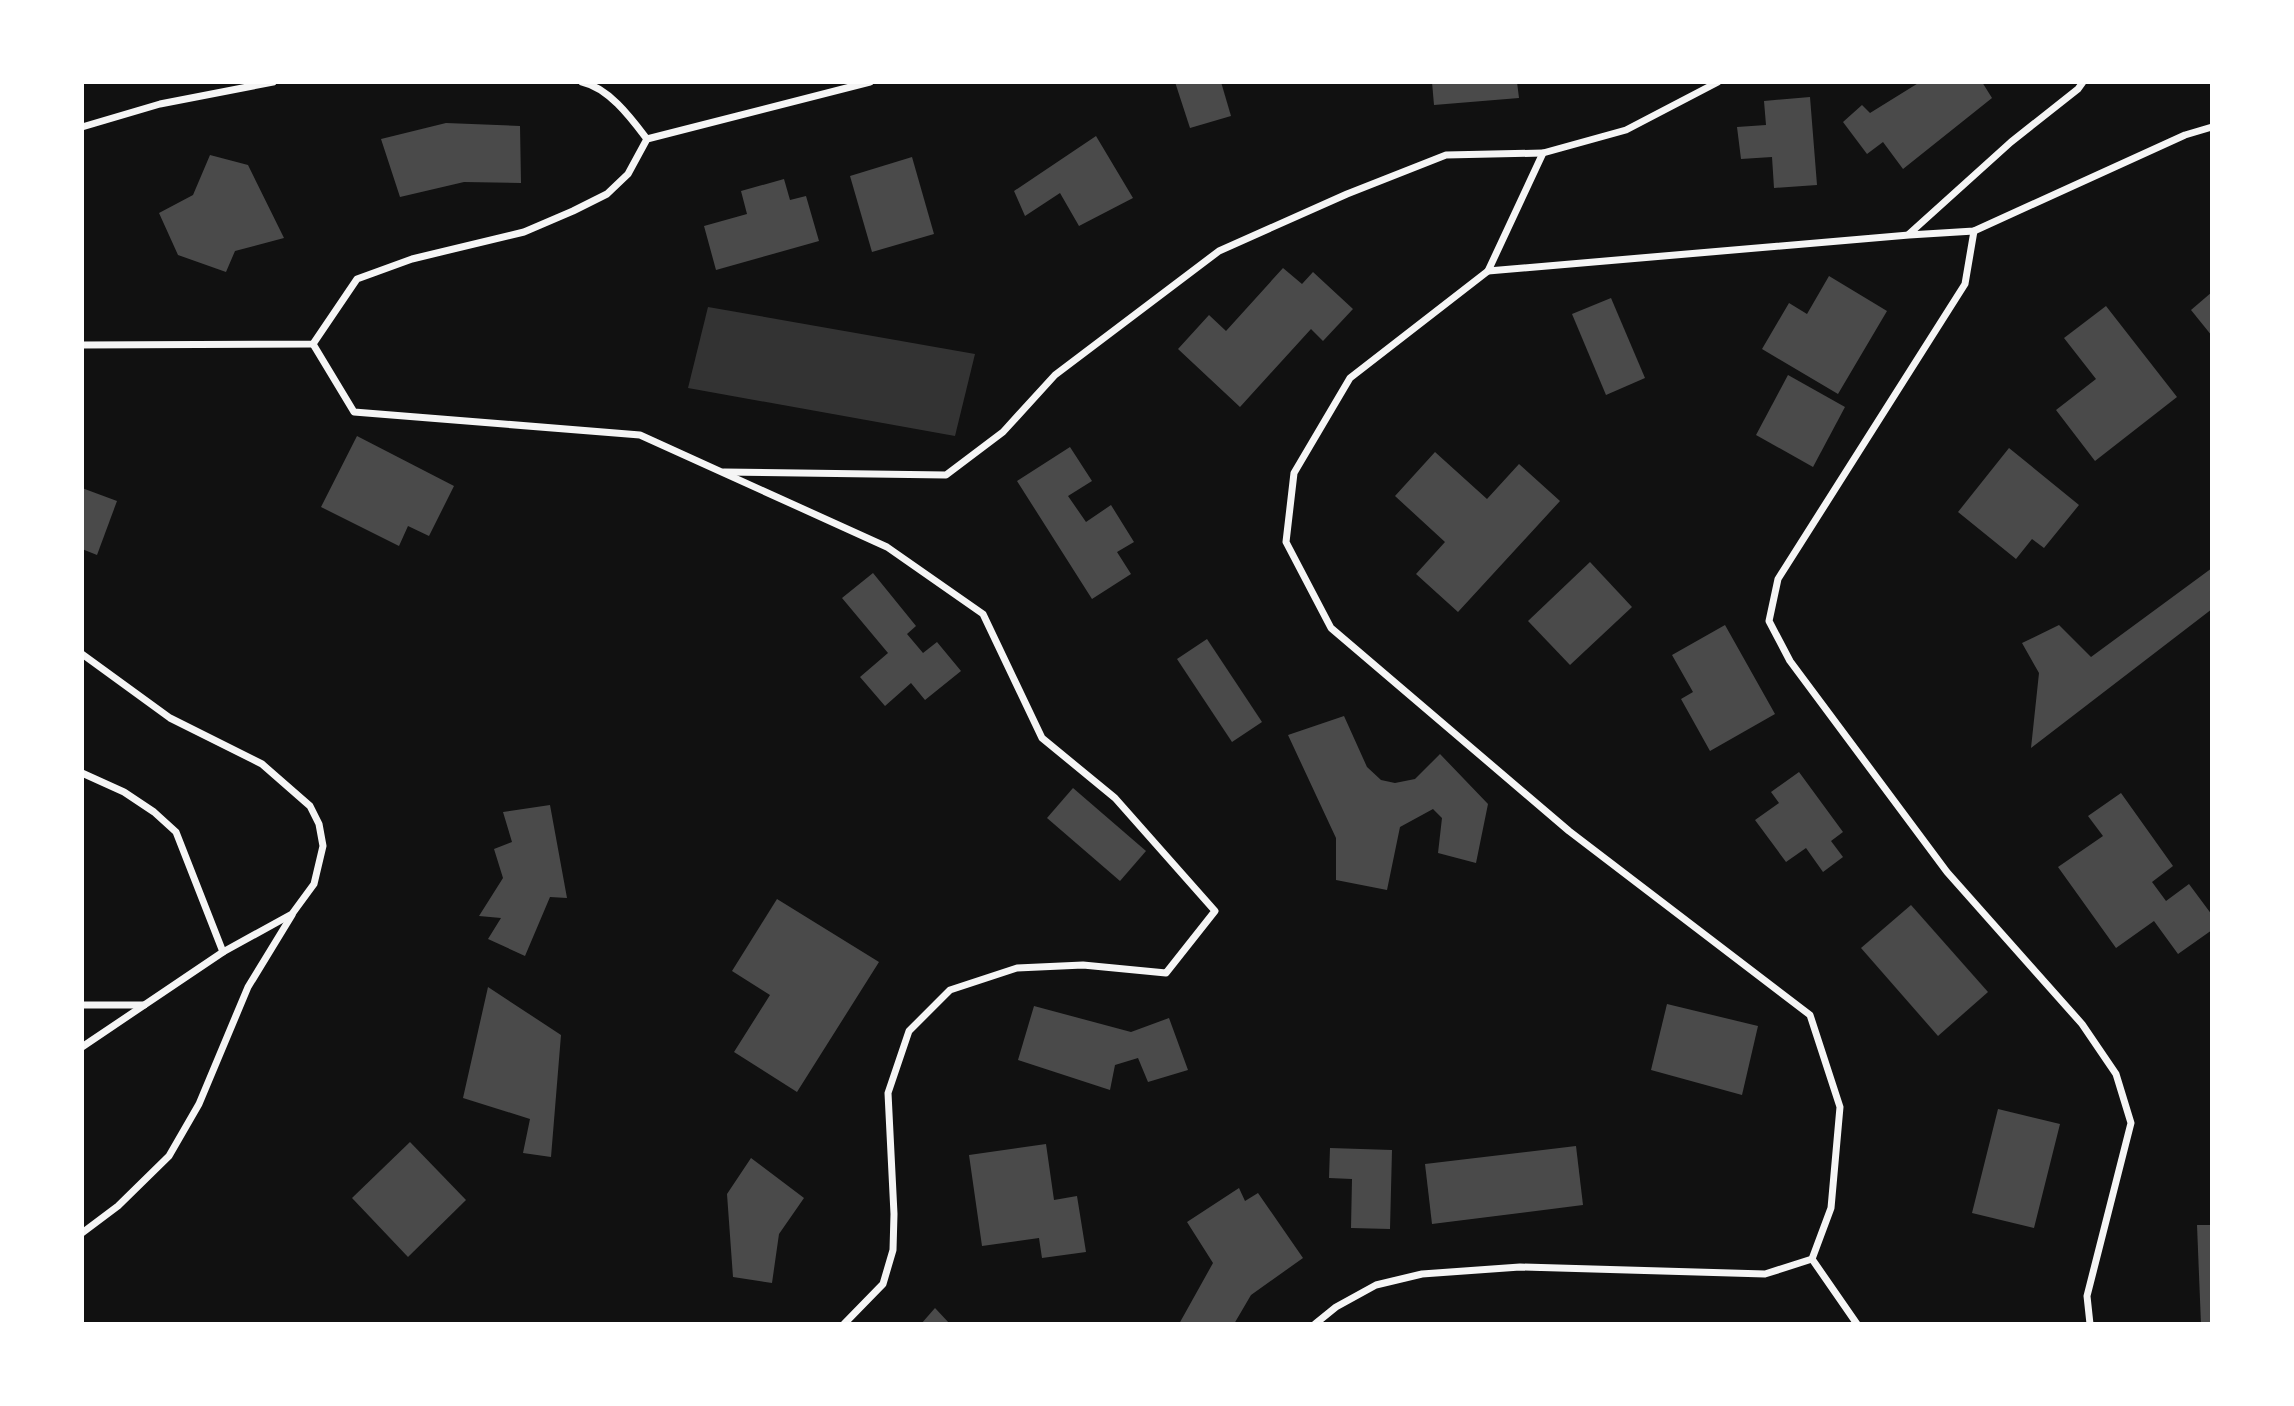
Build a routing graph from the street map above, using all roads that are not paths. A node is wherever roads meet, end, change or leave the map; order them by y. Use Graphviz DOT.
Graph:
graph roads {
  1 [pos="273,82"];
  2 [pos="582,82"];
  3 [pos="870,82"];
  4 [pos="1718,82"];
  5 [pos="2083,82"];
  6 [pos="82,127"];
  7 [pos="2212,127"];
  8 [pos="647,139"];
  9 [pos="1543,153"];
  10 [pos="1974,231"];
  11 [pos="1909,235"];
  12 [pos="1488,271"];
  13 [pos="313,344"];
  14 [pos="82,345"];
  15 [pos="722,472"];
  16 [pos="82,654"];
  17 [pos="82,773"];
  18 [pos="292,914"];
  19 [pos="223,952"];
  20 [pos="82,1005"];
  21 [pos="144,1005"];
  22 [pos="82,1047"];
  23 [pos="82,1233"];
  24 [pos="1812,1259"];
  25 [pos="844,1324"];
  26 [pos="1315,1324"];
  27 [pos="1857,1324"];
  28 [pos="2090,1324"];
  1 -- 6 [label="street"];
  2 -- 8 [label="street"];
  3 -- 8 [label="street"];
  4 -- 9 [label="street"];
  5 -- 11 [label="street"];
  7 -- 10 [label="street"];
  8 -- 13 [label="street"];
  9 -- 12 [label="street"];
  9 -- 15 [label="street"];
  10 -- 11 [label="street"];
  10 -- 28 [label="street"];
  11 -- 12 [label="street"];
  12 -- 24 [label="street"];
  13 -- 14 [label="street"];
  13 -- 15 [label="street"];
  15 -- 25 [label="street"];
  16 -- 18 [label="street"];
  17 -- 19 [label="street"];
  18 -- 19 [label="street"];
  18 -- 23 [label="street"];
  19 -- 21 [label="street"];
  20 -- 21 [label="street"];
  21 -- 22 [label="street"];
  24 -- 26 [label="street"];
  24 -- 27 [label="street"];
}
